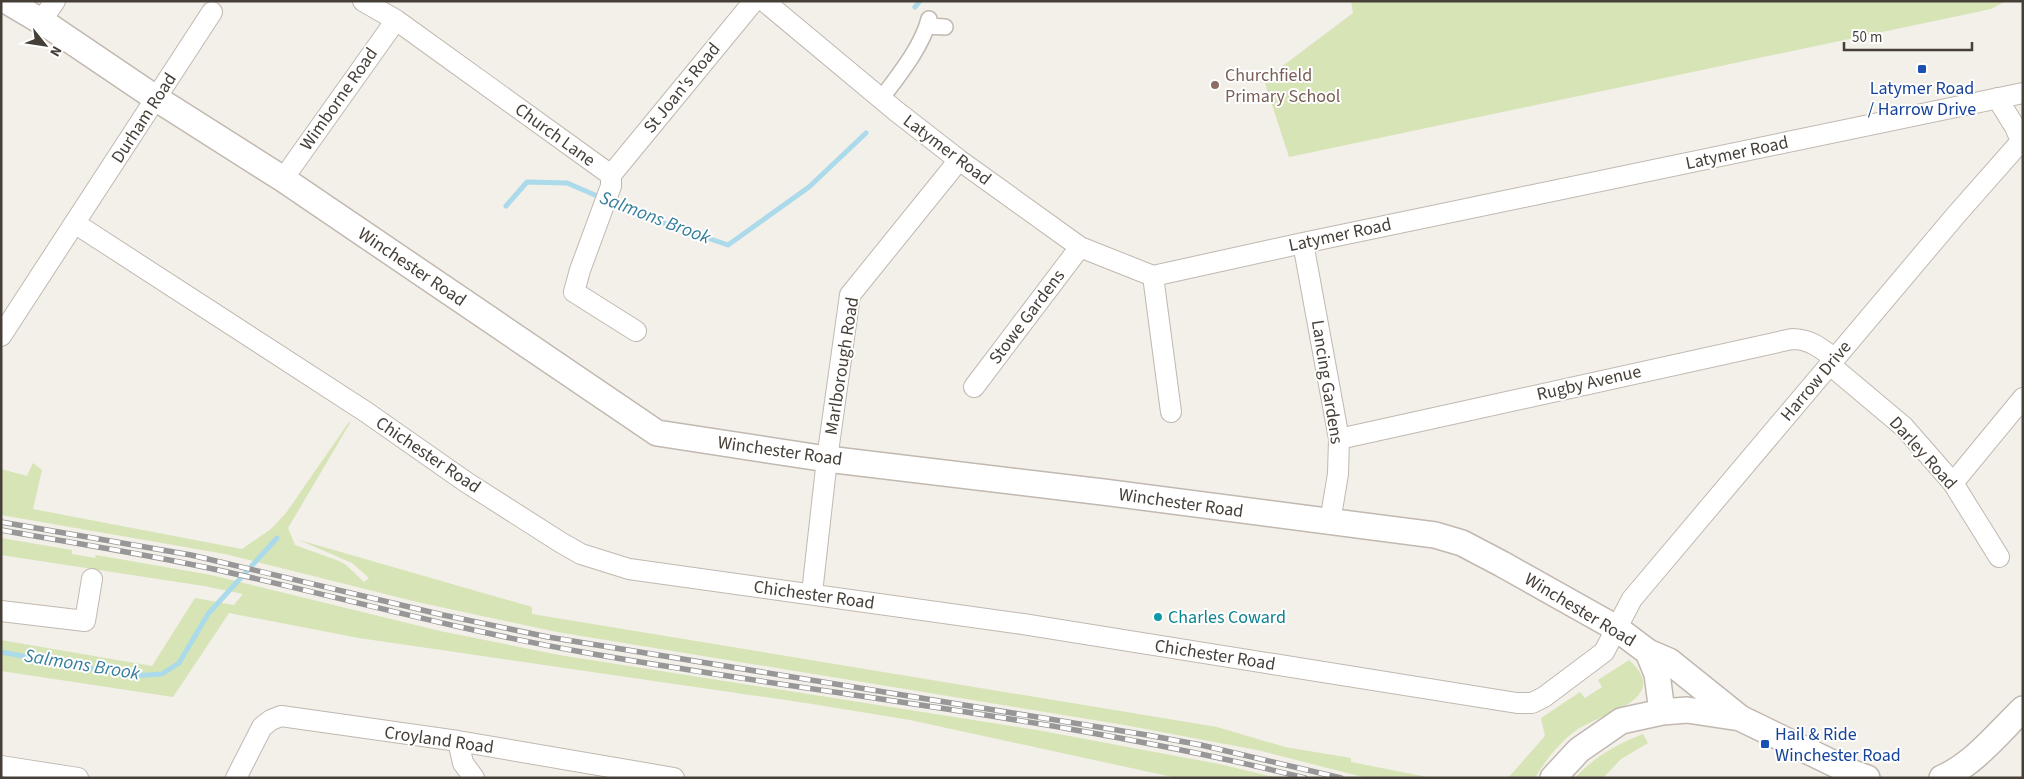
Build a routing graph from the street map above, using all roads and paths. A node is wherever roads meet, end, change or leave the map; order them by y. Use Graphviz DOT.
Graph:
graph roads {
  1 [pos="7,1"];
  2 [pos="55,1"];
  3 [pos="364,1"];
  4 [pos="754,1"];
  5 [pos="764,1"];
  6 [pos="212,12"];
  7 [pos="396,20"];
  8 [pos="41,21"];
  9 [pos="945,27"];
  10 [pos="2023,93"];
  11 [pos="1998,98"];
  12 [pos="157,99"];
  13 [pos="881,99"];
  14 [pos="2022,140"];
  15 [pos="959,160"];
  16 [pos="283,179"];
  17 [pos="611,181"];
  18 [pos="76,224"];
  19 [pos="1303,243"];
  20 [pos="1080,247"];
  21 [pos="1154,276"];
  22 [pos="636,331"];
  23 [pos="1,336"];
  24 [pos="1832,362"];
  25 [pos="974,387"];
  26 [pos="2023,398"];
  27 [pos="1171,412"];
  28 [pos="1339,439"];
  29 [pos="826,459"];
  30 [pos="1953,483"];
  31 [pos="1330,522"];
  32 [pos="1999,557"];
  33 [pos="92,579"];
  34 [pos="812,594"];
  35 [pos="1,610"];
  36 [pos="1616,628"];
  37 [pos="1648,652"];
  38 [pos="1695,681"];
  39 [pos="2023,709"];
  40 [pos="1687,710"];
  41 [pos="1662,712"];
  42 [pos="1740,718"];
  43 [pos="458,742"];
  44 [pos="7,771"];
  45 [pos="78,778"];
  46 [pos="236,778"];
  47 [pos="474,778"];
  48 [pos="674,778"];
  49 [pos="1553,778"];
  50 [pos="1867,778"];
  51 [pos="1942,778"];
  1 -- 8 [label="street, Winchester Road"];
  2 -- 8 [label="street"];
  3 -- 7 [label="street, Church Lane"];
  4 -- 17 [label="street, St Joan's Road"];
  5 -- 13 [label="street, Latymer Road"];
  6 -- 12 [label="street, Durham Road"];
  7 -- 16 [label="street, Wimborne Road"];
  7 -- 17 [label="street, Church Lane"];
  8 -- 12 [label="street, Winchester Road"];
  9 -- 13 [label="street"];
  10 -- 11 [label="street, Latymer Road"];
  11 -- 14 [label="street"];
  11 -- 19 [label="street, Latymer Road"];
  12 -- 16 [label="street, Winchester Road"];
  12 -- 18 [label="street, Durham Road"];
  13 -- 15 [label="street, Latymer Road"];
  14 -- 24 [label="street, Harrow Drive"];
  15 -- 20 [label="street, Latymer Road"];
  15 -- 29 [label="street, Marlborough Road"];
  16 -- 29 [label="street, Winchester Road"];
  17 -- 22 [label="street"];
  18 -- 23 [label="street, Durham Road"];
  18 -- 34 [label="street, Chichester Road"];
  19 -- 21 [label="street, Latymer Road"];
  19 -- 28 [label="street, Lancing Gardens"];
  20 -- 21 [label="street, Latymer Road"];
  20 -- 25 [label="street, Stowe Gardens"];
  21 -- 27 [label="street"];
  24 -- 28 [label="street, Rugby Avenue"];
  24 -- 30 [label="street, Darley Road"];
  24 -- 36 [label="street, Harrow Drive"];
  26 -- 30 [label="street"];
  28 -- 31 [label="street, Lancing Gardens"];
  29 -- 31 [label="street, Winchester Road"];
  29 -- 34 [label="street, Marlborough Road"];
  30 -- 32 [label="street, Darley Road"];
  31 -- 36 [label="street, Winchester Road"];
  33 -- 35 [label="street"];
  34 -- 36 [label="street, Chichester Road"];
  36 -- 37 [label="street, Winchester Road"];
  37 -- 38 [label="street, Winchester Road"];
  37 -- 41 [label="street, Winchester Road"];
  38 -- 40 [label="street"];
  38 -- 42 [label="street, Winchester Road"];
  39 -- 51 [label="street"];
  40 -- 41 [label="street"];
  40 -- 42 [label="street"];
  41 -- 49 [label="street"];
  42 -- 50 [label="street"];
  43 -- 46 [label="street, Croyland Road"];
  43 -- 47 [label="street"];
  43 -- 48 [label="street, Croyland Road"];
  44 -- 45 [label="street"];
}
